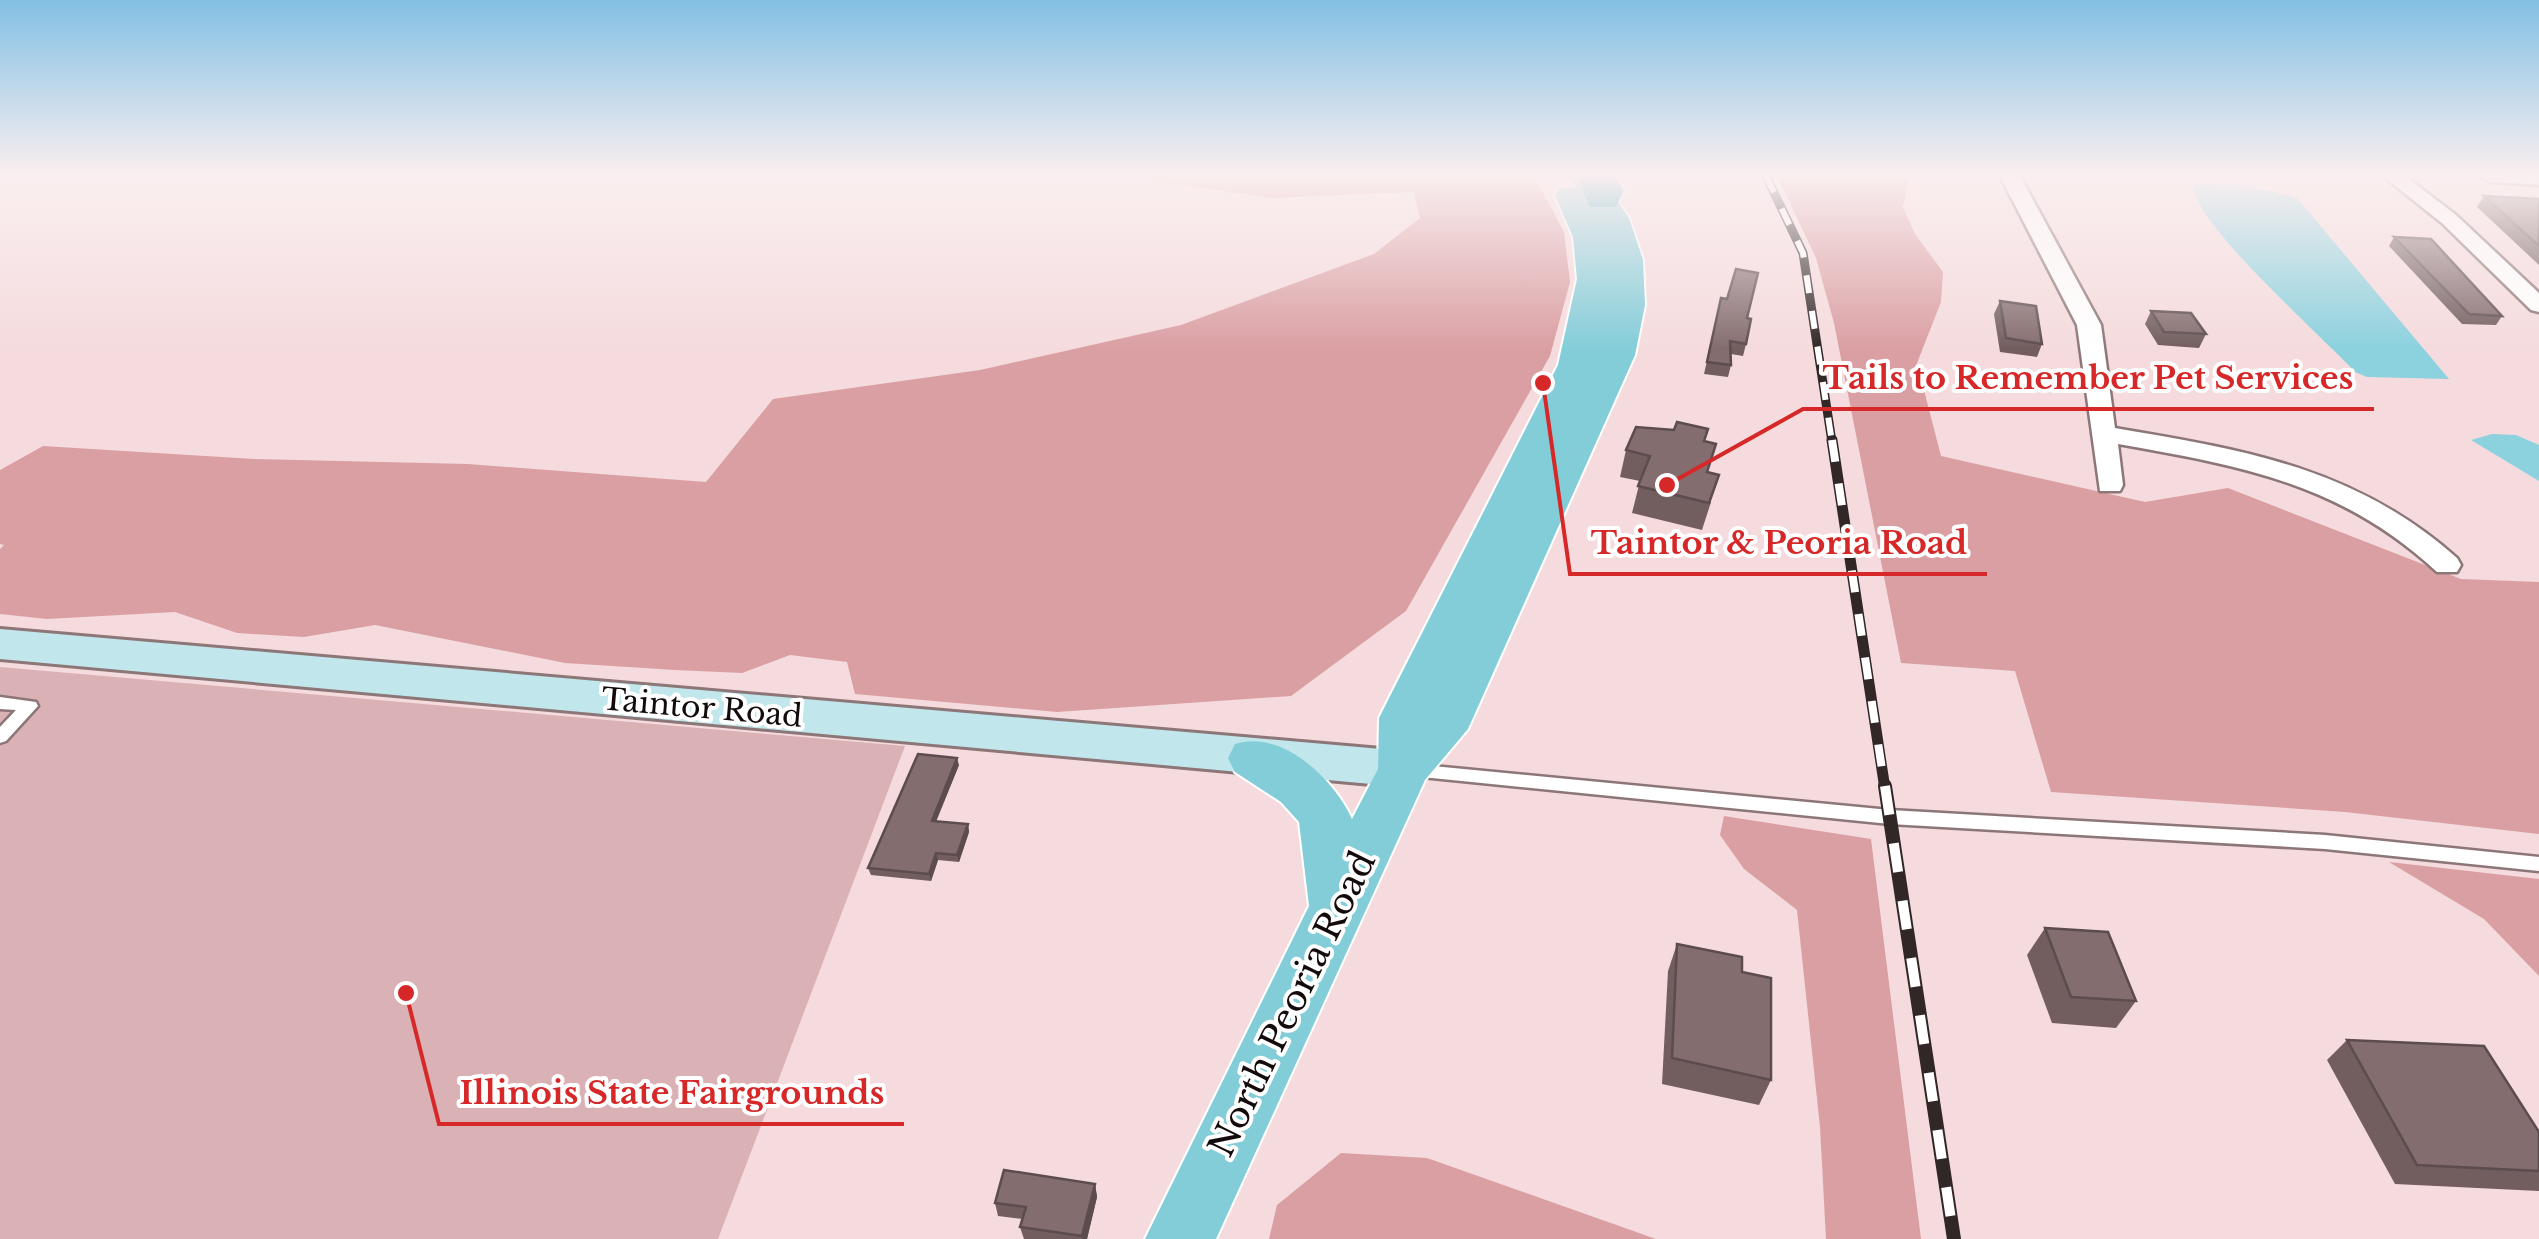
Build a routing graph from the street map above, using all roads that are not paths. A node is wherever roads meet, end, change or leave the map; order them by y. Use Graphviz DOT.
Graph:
graph roads {
  1 [pos="1588,234"];
  2 [pos="1621,234"];
  3 [pos="2041,234"];
  4 [pos="2464,234"];
  5 [pos="2539,304"];
  6 [pos="2104,434"];
  7 [pos="2110,485"];
  8 [pos="2447,565"];
  9 [pos="0,644"];
  10 [pos="0,703"];
  11 [pos="0,738"];
  12 [pos="1254,758"];
  13 [pos="1404,770"];
  14 [pos="2539,864"];
  15 [pos="1338,907"];
  16 [pos="1180,1239"];
  1 -- 13 [label="main road, North Peoria Road"];
  2 -- 13 [label="main road, North Peoria Road"];
  3 -- 6 [label="street"];
  4 -- 5 [label="street"];
  6 -- 7 [label="street"];
  6 -- 8 [label="street"];
  9 -- 12 [label="main road, Taintor Road"];
  10 -- 11 [label="lane"];
  12 -- 13 [label="main road, Taintor Road"];
  12 -- 15 [label="main road"];
  13 -- 14 [label="lane"];
  13 -- 15 [label="main road, North Peoria Road"];
  15 -- 16 [label="main road, North Peoria Road"];
}
